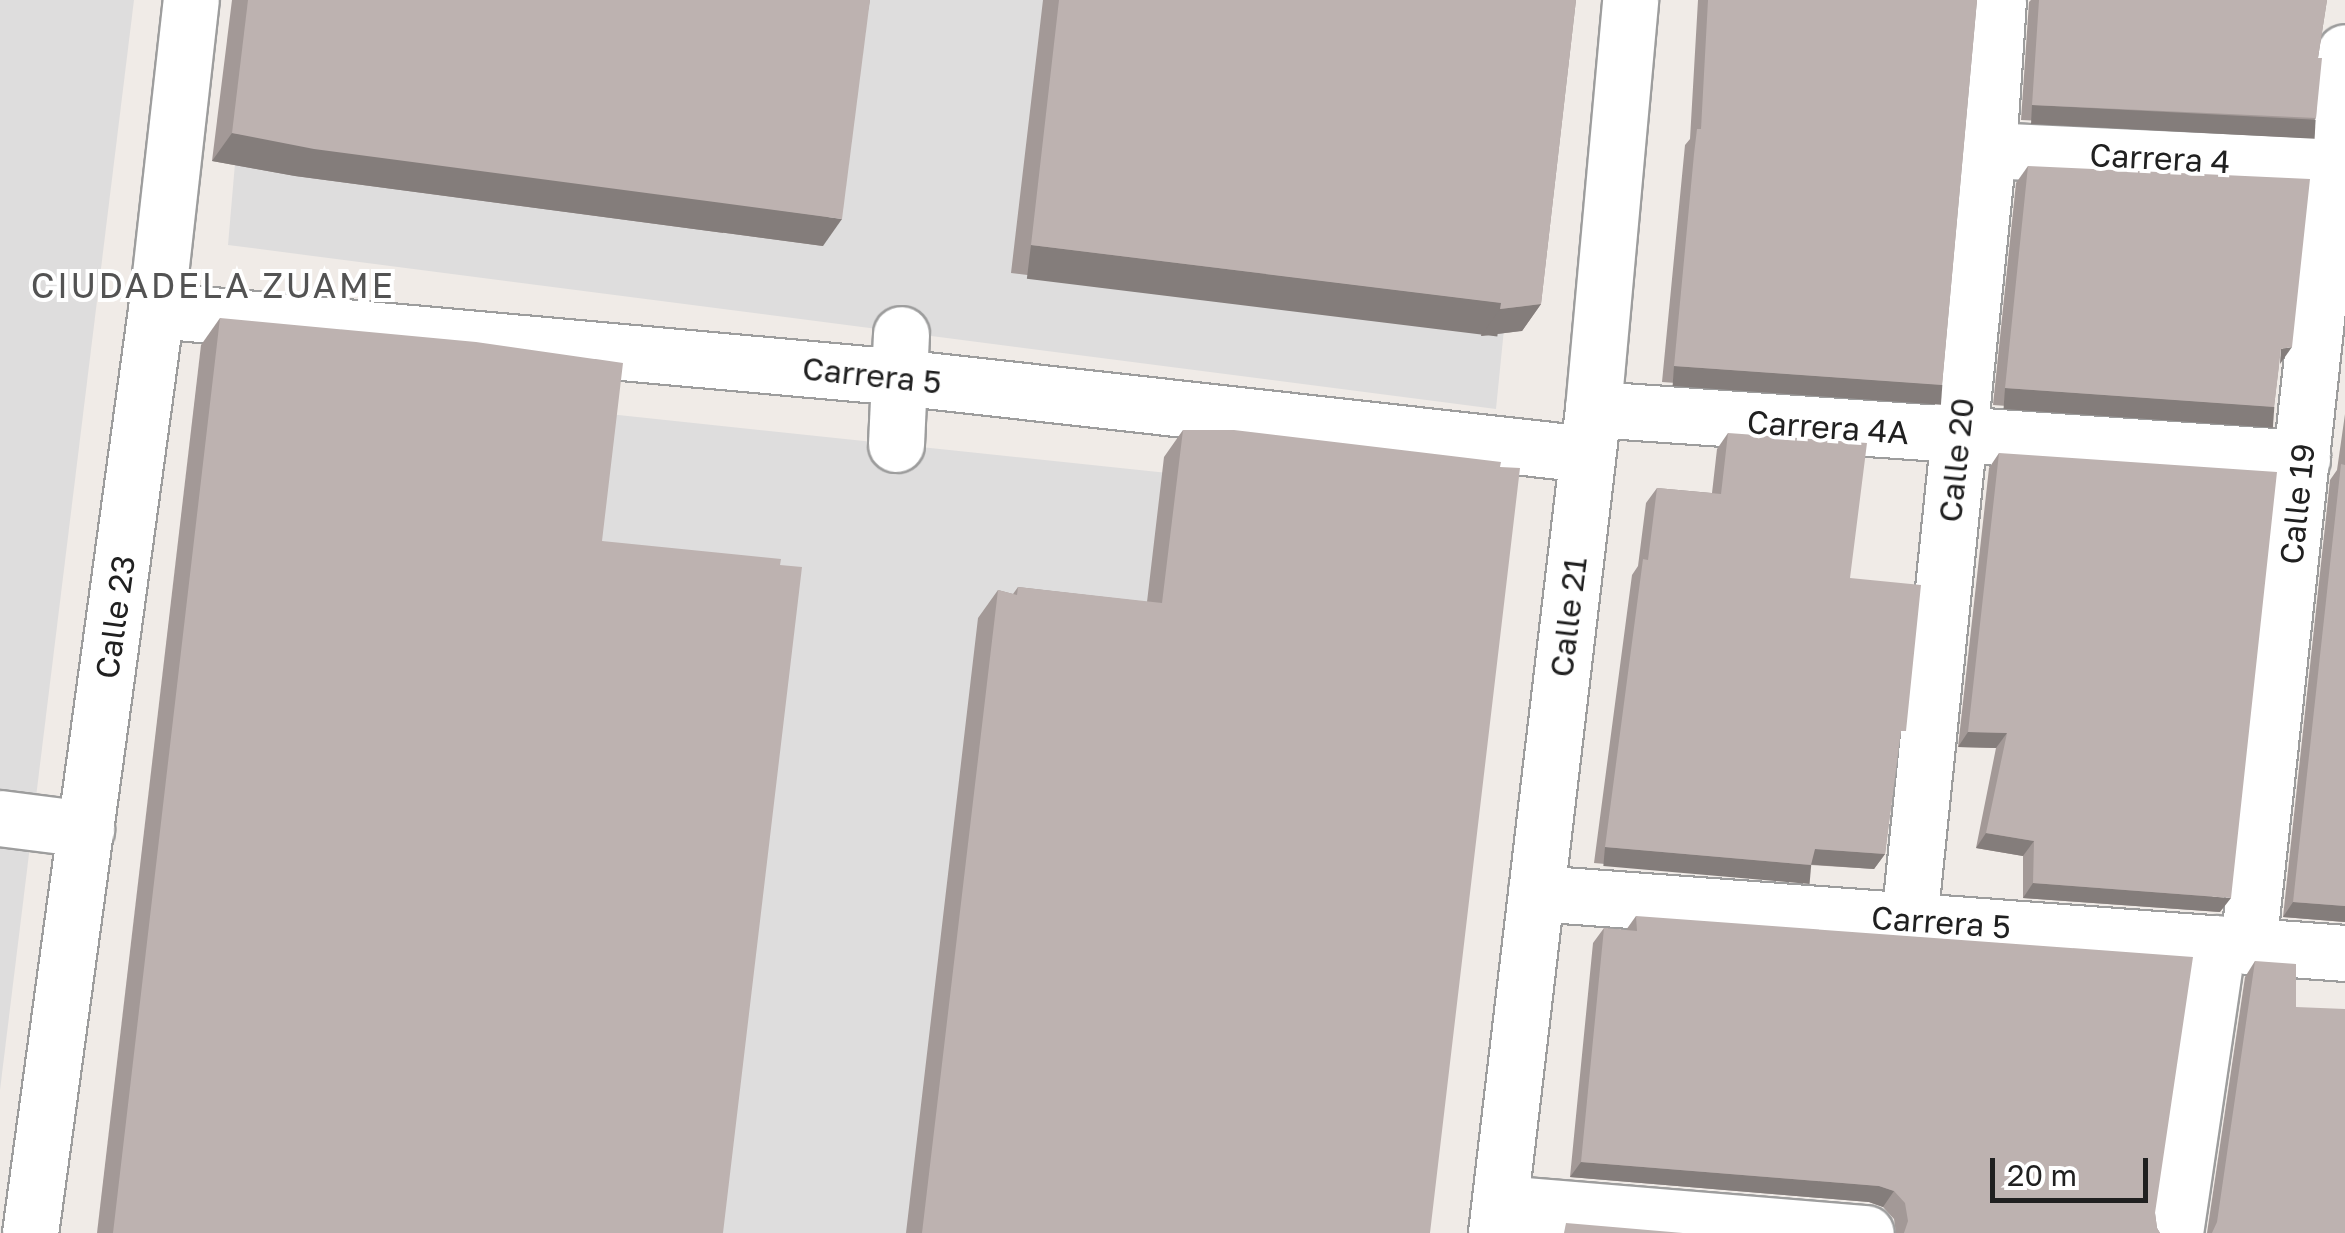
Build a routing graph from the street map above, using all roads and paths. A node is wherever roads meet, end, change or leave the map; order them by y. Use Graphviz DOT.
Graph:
graph roads {
  1 [pos="190,0"];
  2 [pos="1630,0"];
  3 [pos="1998,0"];
  4 [pos="2343,57"];
  5 [pos="1988,150"];
  6 [pos="2332,166"];
  7 [pos="156,310"];
  8 [pos="900,356"];
  9 [pos="1590,432"];
  10 [pos="1958,437"];
  11 [pos="896,444"];
  12 [pos="2302,458"];
  13 [pos="0,818"];
  14 [pos="86,828"];
  15 [pos="1536,893"];
  16 [pos="1908,920"];
  17 [pos="2233,945"];
  18 [pos="2345,953"];
  19 [pos="1499,1218"];
  20 [pos="30,1233"];
  21 [pos="1866,1233"];
  22 [pos="2175,1233"];
  1 -- 7 [label="street, Calle 23"];
  2 -- 9 [label="street, Calle 21"];
  3 -- 5 [label="street, Calle 20"];
  4 -- 6 [label="street, Calle 19"];
  5 -- 6 [label="street, Carrera 4"];
  5 -- 10 [label="street, Calle 20"];
  6 -- 12 [label="street, Calle 19"];
  7 -- 8 [label="street, Carrera 5"];
  7 -- 14 [label="street, Calle 23"];
  8 -- 9 [label="street, Carrera 5"];
  8 -- 11 [label="street"];
  9 -- 10 [label="street, Carrera 4A"];
  9 -- 15 [label="street, Calle 21"];
  10 -- 12 [label="street, Carrera 4A"];
  10 -- 16 [label="street, Calle 20"];
  12 -- 17 [label="street, Calle 19"];
  13 -- 14 [label="street"];
  14 -- 20 [label="street, Calle 23"];
  15 -- 16 [label="street, Carrera 5"];
  15 -- 19 [label="street, Calle 21"];
  16 -- 17 [label="street, Carrera 5"];
  17 -- 18 [label="street, Carrera 5"];
  17 -- 22 [label="street, Calle 19"];
  19 -- 21 [label="street"];
}
